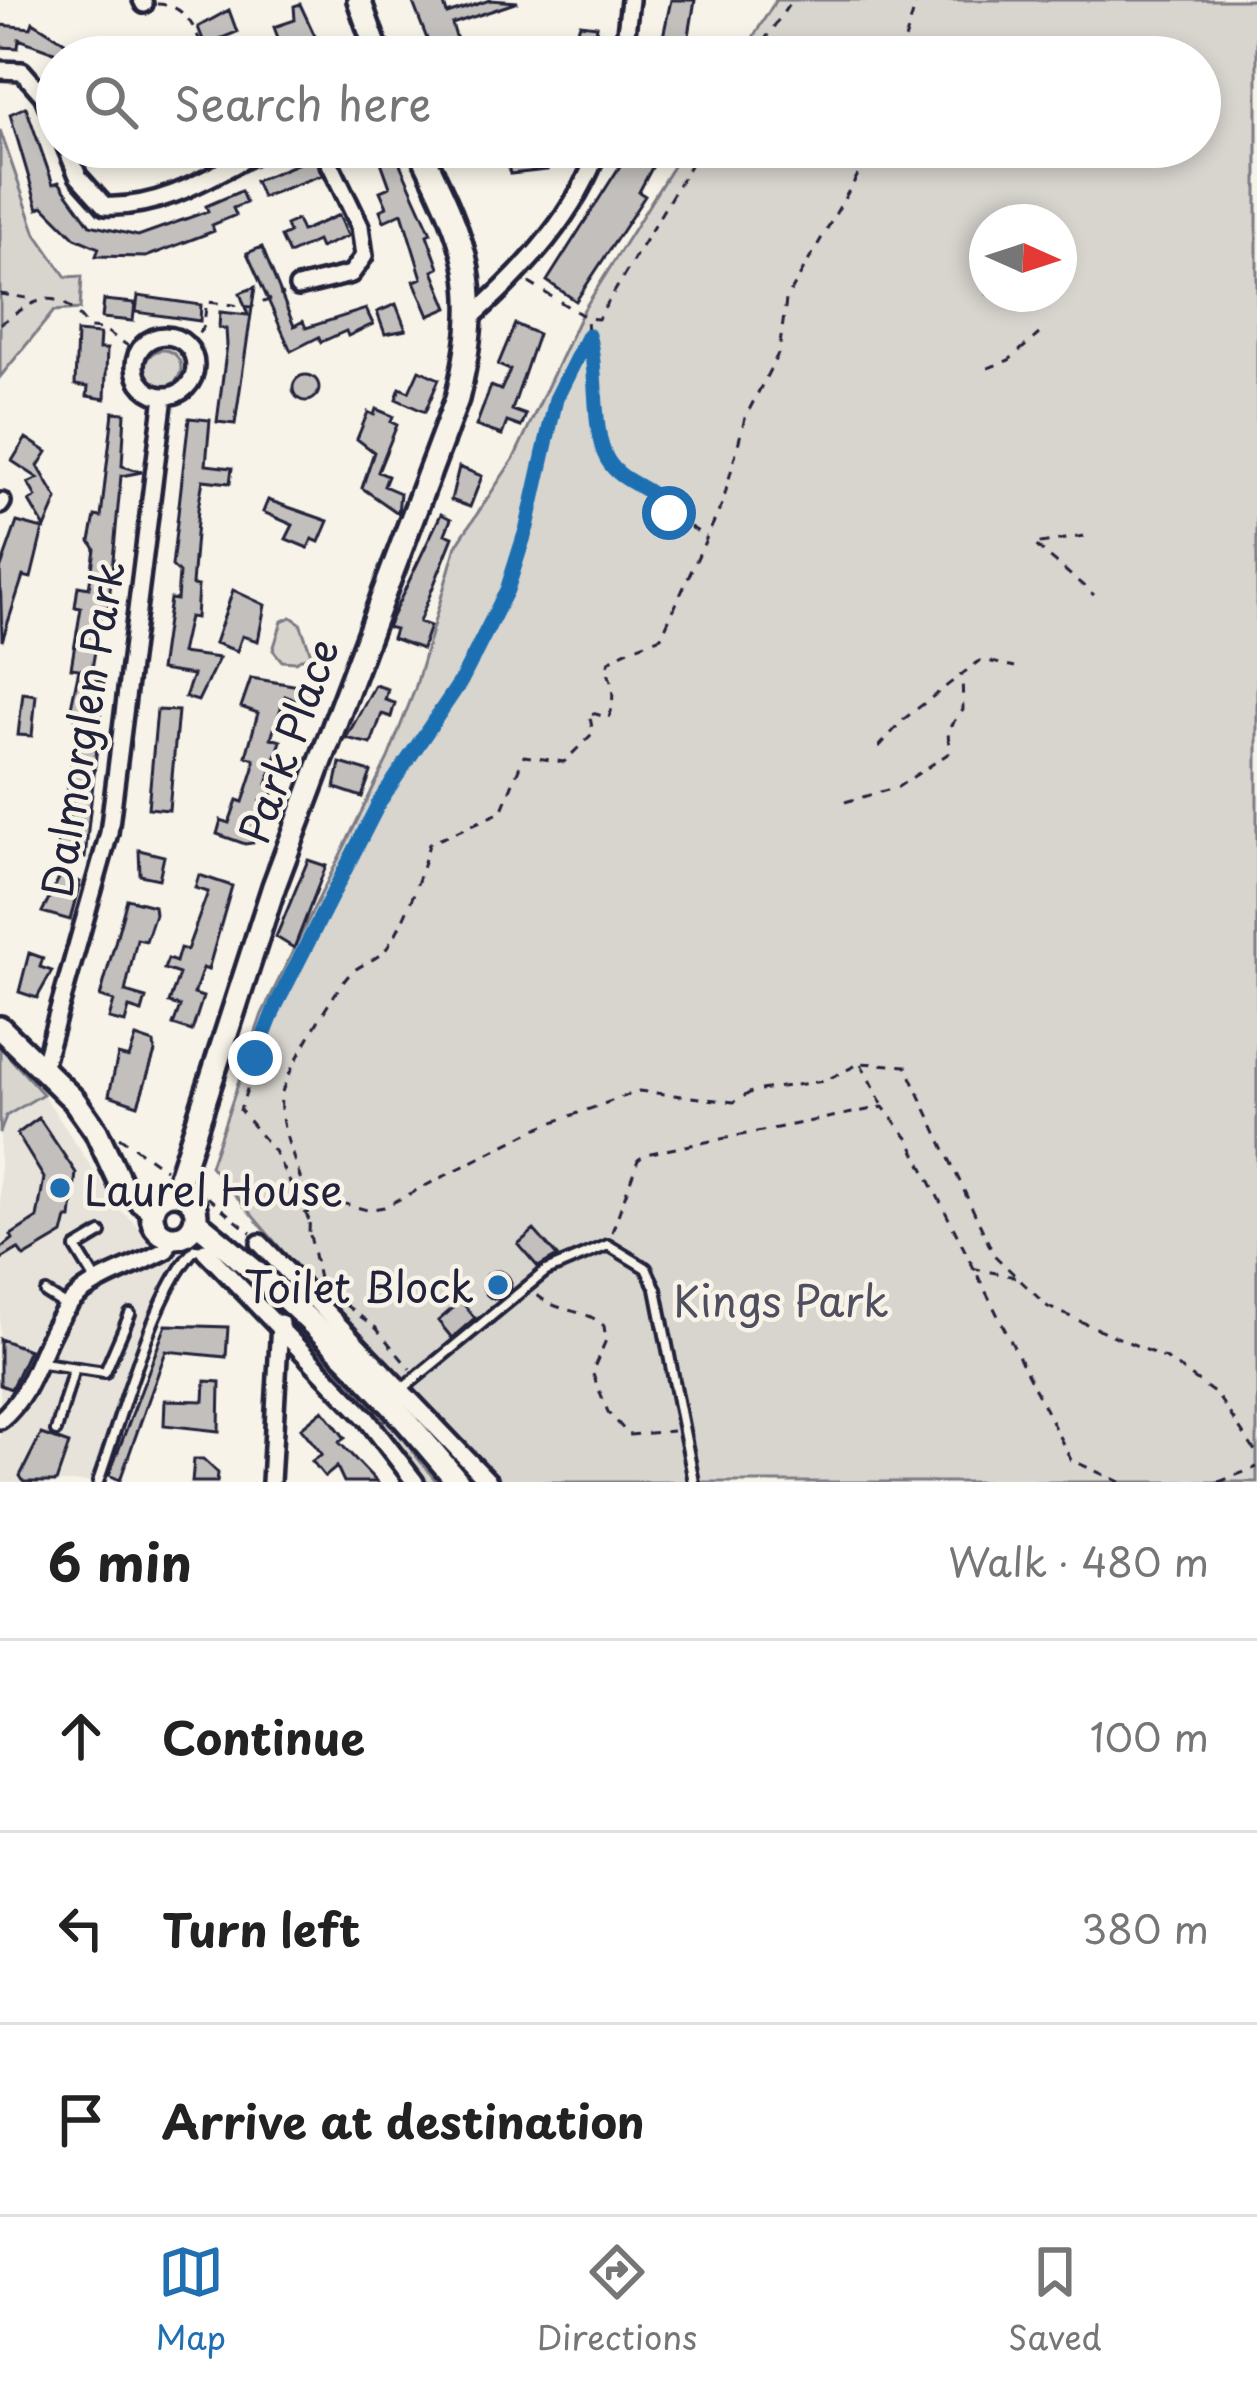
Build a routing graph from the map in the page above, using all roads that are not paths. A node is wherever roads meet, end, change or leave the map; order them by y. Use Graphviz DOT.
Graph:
graph roads {
  1 [pos="359,0"];
  2 [pos="630,0"];
  3 [pos="372,36"];
  4 [pos="625,36"];
  5 [pos="0,70"];
  6 [pos="36,87"];
  7 [pos="75,168"];
  8 [pos="226,168"];
  9 [pos="332,168"];
  10 [pos="428,168"];
  11 [pos="588,168"];
  12 [pos="298,287"];
  13 [pos="473,316"];
  14 [pos="164,396"];
  15 [pos="0,1028"];
  16 [pos="43,1067"];
  17 [pos="172,1181"];
  18 [pos="152,1210"];
  19 [pos="196,1222"];
  20 [pos="101,1233"];
  21 [pos="171,1238"];
  22 [pos="260,1243"];
  23 [pos="205,1250"];
  24 [pos="98,1285"];
  25 [pos="46,1293"];
  26 [pos="307,1294"];
  27 [pos="69,1308"];
  28 [pos="130,1314"];
  29 [pos="280,1324"];
  30 [pos="42,1363"];
  31 [pos="74,1367"];
  32 [pos="396,1395"];
  33 [pos="0,1420"];
  34 [pos="56,1431"];
  35 [pos="98,1482"];
  36 [pos="271,1482"];
  37 [pos="416,1482"];
  38 [pos="458,1482"];
  39 [pos="488,1482"];
  40 [pos="694,1482"];
  1 -- 3 [label="street"];
  2 -- 4 [label="street"];
  5 -- 6 [label="street"];
  7 -- 8 [label="street"];
  9 -- 12 [label="street"];
  10 -- 13 [label="street, Park Place"];
  11 -- 13 [label="street"];
  13 -- 17 [label="street, Park Place"];
  14 -- 14 [label="street, Dalmorglen Park"];
  14 -- 16 [label="street, Dalmorglen Park"];
  15 -- 16 [label="street"];
  16 -- 18 [label="street"];
  17 -- 18 [label="street"];
  17 -- 19 [label="street"];
  18 -- 21 [label="street"];
  19 -- 21 [label="street"];
  19 -- 26 [label="street"];
  20 -- 24 [label="lane"];
  21 -- 24 [label="street"];
  22 -- 26 [label="street"];
  23 -- 29 [label="street"];
  23 -- 35 [label="lane"];
  24 -- 27 [label="street"];
  25 -- 27 [label="lane"];
  26 -- 29 [label="street"];
  26 -- 32 [label="street"];
  27 -- 30 [label="street"];
  28 -- 31 [label="lane"];
  29 -- 36 [label="street"];
  29 -- 37 [label="street"];
  30 -- 31 [label="lane"];
  30 -- 33 [label="street"];
  31 -- 34 [label="lane"];
  32 -- 38 [label="street"];
  32 -- 39 [label="street"];
  32 -- 40 [label="lane"];
}
